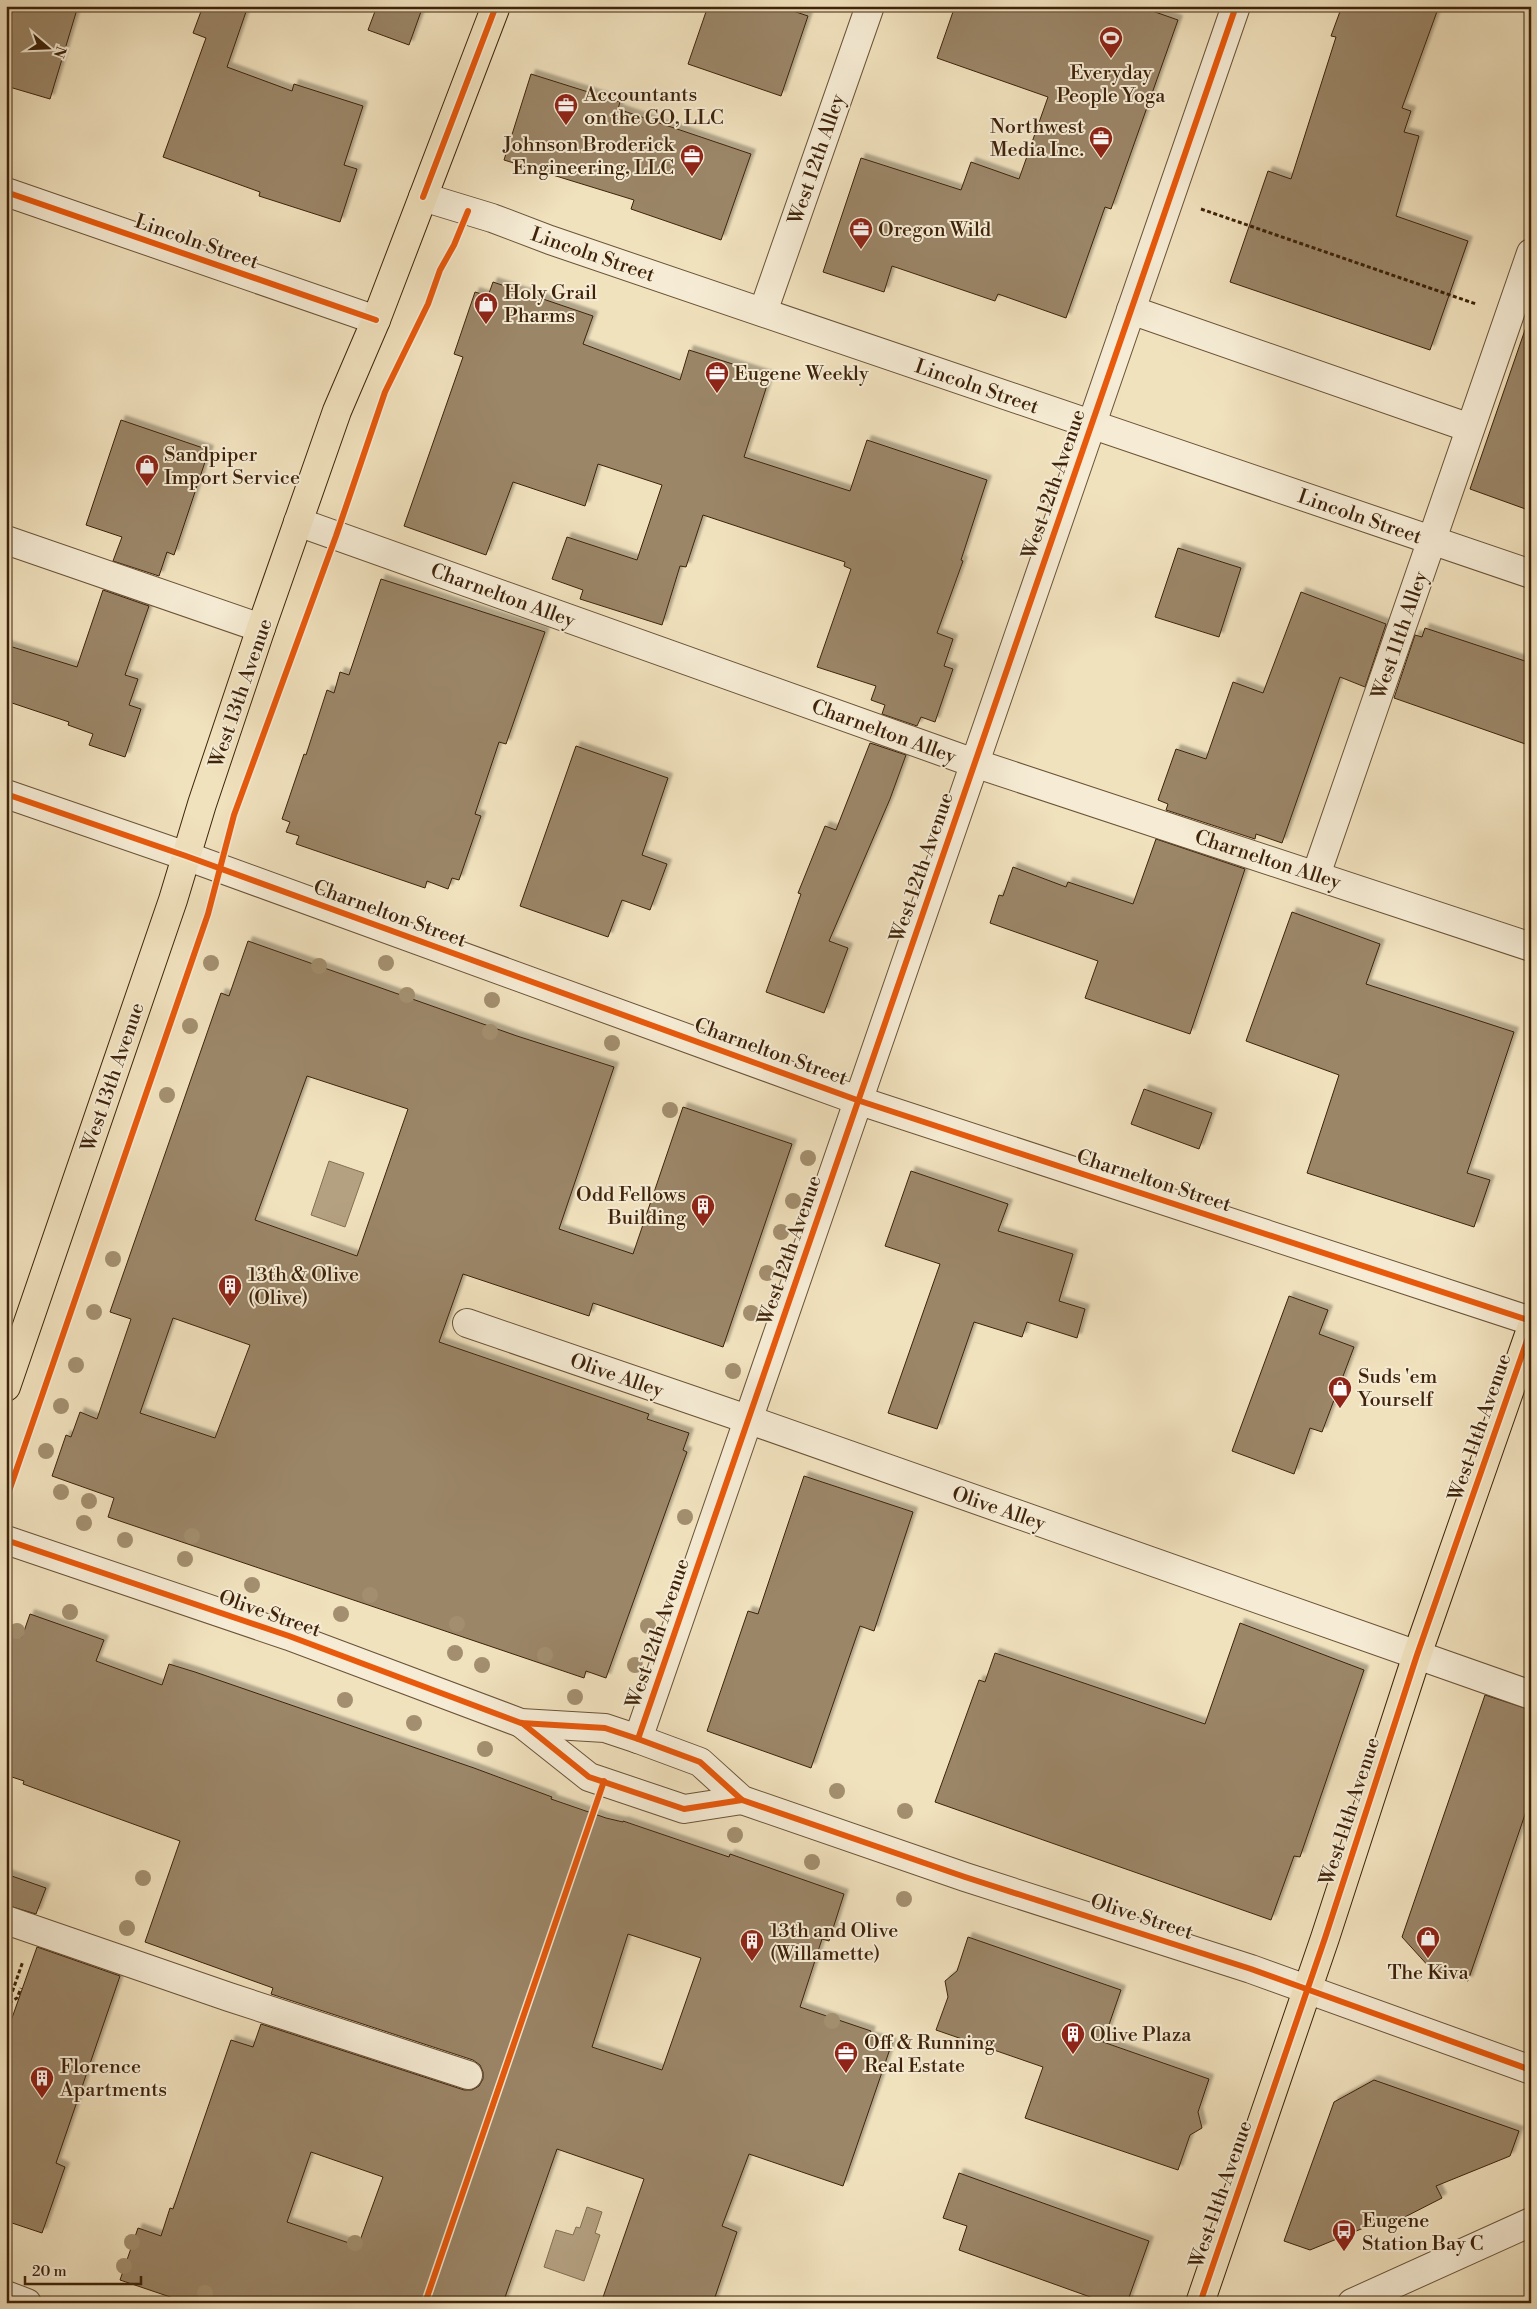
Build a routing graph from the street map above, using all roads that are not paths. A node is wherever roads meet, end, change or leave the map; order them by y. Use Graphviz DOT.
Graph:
graph roads {
  1 [pos="870,6"];
  2 [pos="1236,6"];
  3 [pos="492,7"];
  4 [pos="6,192"];
  5 [pos="423,197"];
  6 [pos="1531,254"];
  7 [pos="1132,310"];
  8 [pos="763,312"];
  9 [pos="376,320"];
  10 [pos="1091,425"];
  11 [pos="1470,428"];
  12 [pos="298,522"];
  13 [pos="6,540"];
  14 [pos="1432,540"];
  15 [pos="1531,574"];
  16 [pos="261,628"];
  17 [pos="974,763"];
  18 [pos="6,794"];
  19 [pos="186,856"];
  20 [pos="1316,875"];
  21 [pos="1531,947"];
  22 [pos="857,1100"];
  23 [pos="1531,1321"];
  24 [pos="467,1323"];
  25 [pos="1531,1329"];
  26 [pos="6,1387"];
  27 [pos="747,1419"];
  28 [pos="6,1540"];
  29 [pos="1416,1655"];
  30 [pos="1531,1695"];
  31 [pos="521,1723"];
  32 [pos="638,1739"];
  33 [pos="742,1800"];
  34 [pos="6,1920"];
  35 [pos="1308,1988"];
  36 [pos="1531,2070"];
  37 [pos="468,2075"];
  38 [pos="1531,2222"];
  39 [pos="6,2296"];
  40 [pos="28,2303"];
  41 [pos="1200,2303"];
  42 [pos="1352,2303"];
  1 -- 8 [label="street, West 12th Alley"];
  2 -- 7 [label="street, West 12th Avenue"];
  3 -- 5 [label="main road, West 13th Avenue"];
  4 -- 9 [label="street, Lincoln Street"];
  5 -- 8 [label="street, Lincoln Street"];
  5 -- 9 [label="main road, West 13th Avenue"];
  6 -- 11 [label="street, West 11th Alley"];
  7 -- 10 [label="street, West 12th Avenue"];
  7 -- 11 [label="street"];
  8 -- 10 [label="street, Lincoln Street"];
  9 -- 12 [label="main road, West 13th Avenue"];
  10 -- 14 [label="street, Lincoln Street"];
  10 -- 17 [label="street, West 12th Avenue"];
  11 -- 14 [label="street, West 11th Alley"];
  12 -- 16 [label="main road, West 13th Avenue"];
  12 -- 17 [label="street, Charnelton Alley"];
  13 -- 16 [label="street"];
  14 -- 15 [label="street, Lincoln Street"];
  14 -- 20 [label="street, West 11th Alley"];
  16 -- 19 [label="main road, West 13th Avenue"];
  17 -- 20 [label="street, Charnelton Alley"];
  17 -- 22 [label="street, West 12th Avenue"];
  18 -- 19 [label="street, Charnelton Street"];
  19 -- 22 [label="street, Charnelton Street"];
  19 -- 26 [label="main road, West 13th Avenue"];
  20 -- 21 [label="street, Charnelton Alley"];
  22 -- 23 [label="street, Charnelton Street"];
  22 -- 27 [label="street, West 12th Avenue"];
  24 -- 27 [label="street, Olive Alley"];
  25 -- 29 [label="main road, West 11th Avenue"];
  27 -- 29 [label="street, Olive Alley"];
  27 -- 32 [label="street, West 12th Avenue"];
  28 -- 31 [label="street, Olive Street"];
  29 -- 30 [label="street, Olive Alley"];
  29 -- 35 [label="main road, West 11th Avenue"];
  31 -- 32 [label="street, Olive Street"];
  31 -- 33 [label="street, Olive Street"];
  32 -- 33 [label="street, Olive Street"];
  33 -- 35 [label="street, Olive Street"];
  34 -- 37 [label="street"];
  35 -- 36 [label="street, Olive Street"];
  35 -- 41 [label="main road, West 11th Avenue"];
  38 -- 42 [label="street"];
  39 -- 40 [label="street"];
}
